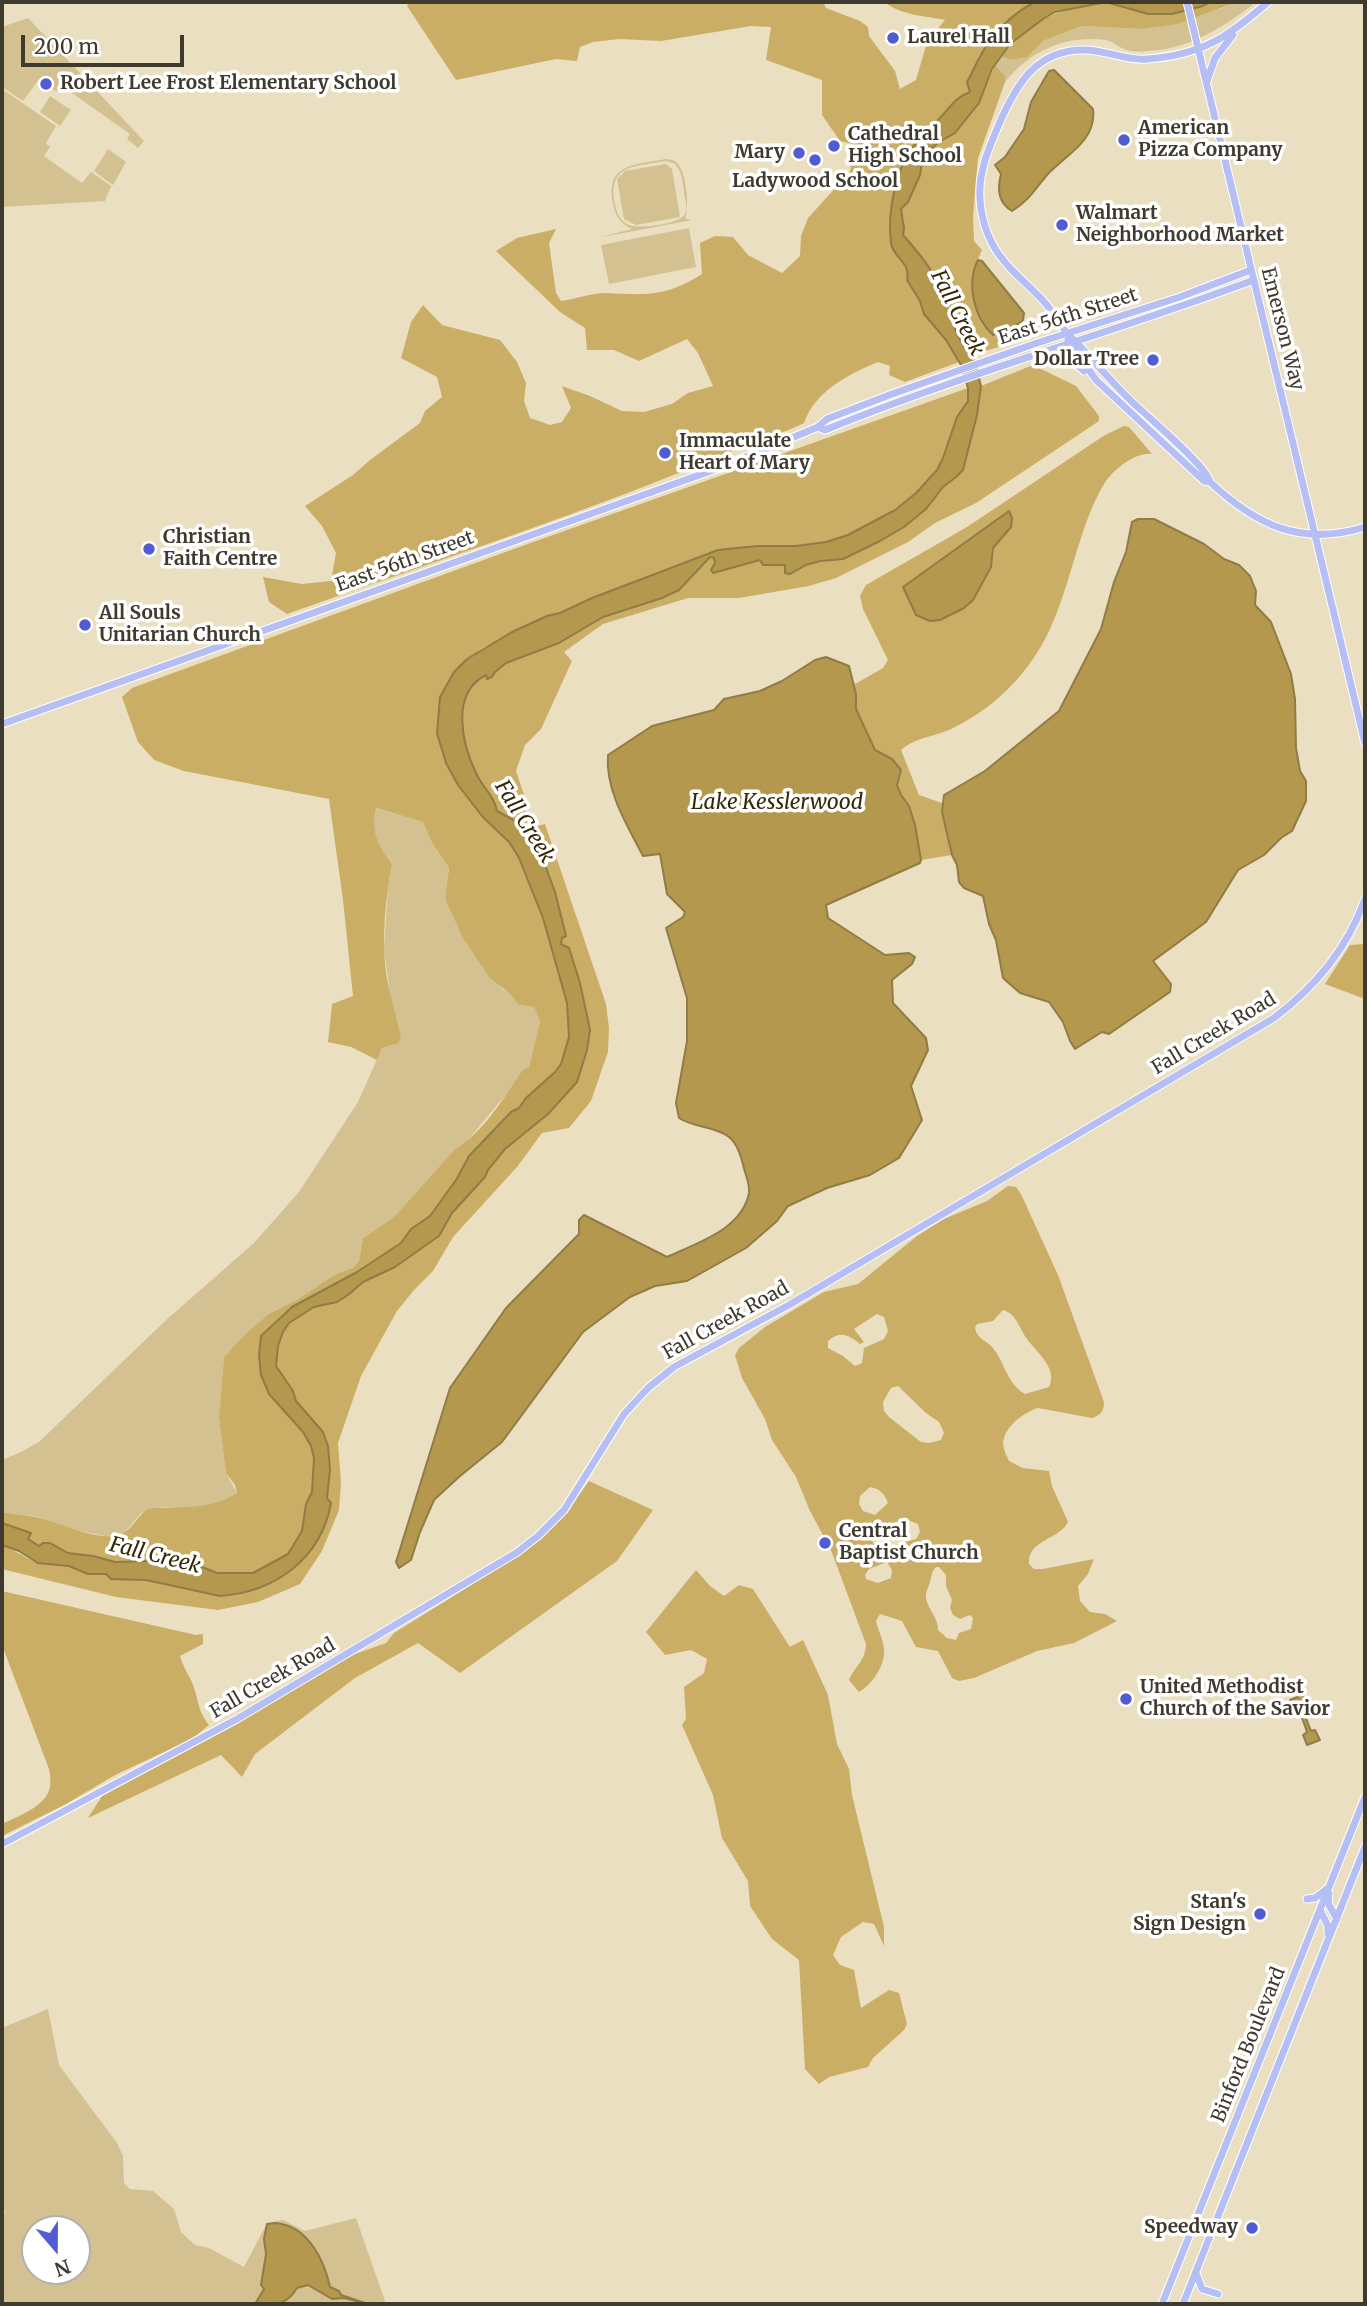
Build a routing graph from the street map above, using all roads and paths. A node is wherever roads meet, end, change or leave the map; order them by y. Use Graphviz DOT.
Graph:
graph roads {
  1 [pos="1187,2"];
  2 [pos="1268,2"];
  3 [pos="1237,29"];
  4 [pos="1198,48"];
  5 [pos="1206,82"];
  6 [pos="1251,270"];
  7 [pos="1254,280"];
  8 [pos="1068,333"];
  9 [pos="1072,342"];
  10 [pos="1033,356"];
  11 [pos="1090,374"];
  12 [pos="818,428"];
  13 [pos="1210,482"];
  14 [pos="1365,527"];
  15 [pos="1315,535"];
  16 [pos="2,724"];
  17 [pos="1365,743"];
  18 [pos="1365,899"];
  19 [pos="1365,1797"];
  20 [pos="2,1844"];
  21 [pos="1365,1847"];
  22 [pos="1330,1886"];
  23 [pos="1307,1899"];
  24 [pos="1320,1910"];
  25 [pos="1336,1919"];
  26 [pos="1328,1940"];
  27 [pos="1195,2273"];
  28 [pos="1218,2294"];
  29 [pos="1162,2304"];
  30 [pos="1183,2304"];
  1 -- 4 [label="main road, Emerson Way"];
  2 -- 3 [label="main road"];
  3 -- 4 [label="main road"];
  3 -- 5 [label="main road"];
  4 -- 5 [label="main road, Emerson Way"];
  4 -- 8 [label="main road"];
  5 -- 6 [label="main road, Emerson Way"];
  6 -- 7 [label="main road, Emerson Way"];
  6 -- 8 [label="main road, East 56th Street"];
  7 -- 9 [label="main road, East 56th Street"];
  7 -- 15 [label="main road, Emerson Way"];
  8 -- 9 [label="main road"];
  8 -- 12 [label="main road, East 56th Street"];
  9 -- 10 [label="main road, East 56th Street"];
  9 -- 11 [label="main road"];
  9 -- 13 [label="main road"];
  10 -- 11 [label="main road"];
  10 -- 12 [label="main road, East 56th Street"];
  11 -- 13 [label="main road"];
  12 -- 16 [label="main road, East 56th Street"];
  13 -- 15 [label="main road"];
  14 -- 15 [label="main road"];
  15 -- 17 [label="main road"];
  18 -- 20 [label="main road, Fall Creek Road"];
  19 -- 22 [label="main road, Binford Boulevard"];
  21 -- 25 [label="main road, Binford Boulevard"];
  22 -- 23 [label="main road"];
  22 -- 24 [label="main road, Binford Boulevard"];
  22 -- 25 [label="main road"];
  24 -- 26 [label="main road"];
  24 -- 29 [label="main road, Binford Boulevard"];
  25 -- 26 [label="main road, Binford Boulevard"];
  26 -- 27 [label="main road, Binford Boulevard"];
  27 -- 28 [label="main road"];
  27 -- 30 [label="main road, Binford Boulevard"];
}
